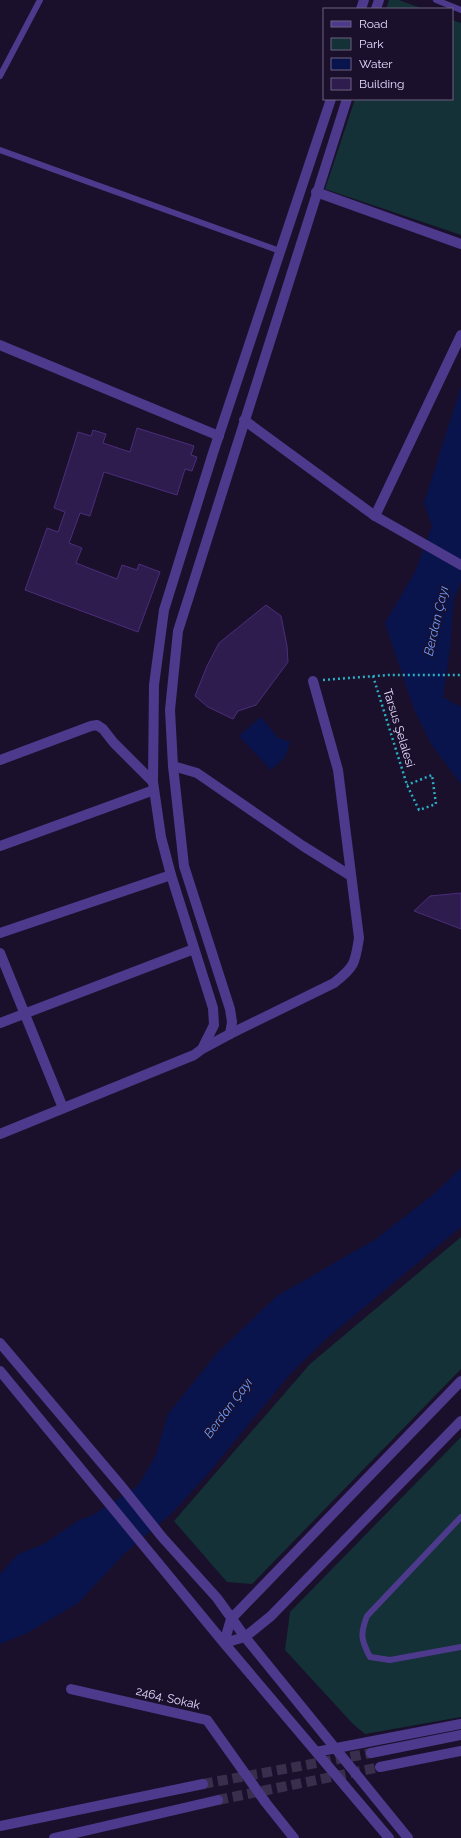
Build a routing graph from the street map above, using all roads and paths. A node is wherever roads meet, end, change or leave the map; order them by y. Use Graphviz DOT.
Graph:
graph roads {
  1 [pos="40,0"];
  2 [pos="437,0"];
  3 [pos="461,10"];
  4 [pos="0,76"];
  5 [pos="331,100"];
  6 [pos="346,100"];
  7 [pos="0,150"];
  8 [pos="316,192"];
  9 [pos="461,244"];
  10 [pos="280,251"];
  11 [pos="461,335"];
  12 [pos="0,345"];
  13 [pos="244,420"];
  14 [pos="219,436"];
  15 [pos="375,516"];
  16 [pos="461,565"];
  17 [pos="461,675"];
  18 [pos="373,676"];
  19 [pos="313,681"];
  20 [pos="0,760"];
  21 [pos="173,766"];
  22 [pos="407,785"];
  23 [pos="153,786"];
  24 [pos="0,846"];
  25 [pos="171,875"];
  26 [pos="351,876"];
  27 [pos="0,933"];
  28 [pos="194,949"];
  29 [pos="0,953"];
  30 [pos="24,1013"];
  31 [pos="0,1023"];
  32 [pos="230,1034"];
  33 [pos="202,1049"];
  34 [pos="63,1108"];
  35 [pos="0,1134"];
  36 [pos="0,1343"];
  37 [pos="0,1371"];
  38 [pos="461,1382"];
  39 [pos="461,1421"];
  40 [pos="461,1517"];
  41 [pos="231,1619"];
  42 [pos="245,1637"];
  43 [pos="224,1644"];
  44 [pos="461,1647"];
  45 [pos="70,1689"];
  46 [pos="461,1724"];
  47 [pos="461,1735"];
  48 [pos="335,1748"];
  49 [pos="461,1751"];
  50 [pos="316,1752"];
  51 [pos="371,1753"];
  52 [pos="380,1767"];
  53 [pos="203,1784"];
  54 [pos="218,1800"];
  55 [pos="0,1826"];
  56 [pos="89,1834"];
  57 [pos="54,1838"];
  58 [pos="294,1838"];
  59 [pos="389,1838"];
  60 [pos="408,1838"];
  1 -- 4 [label="lane"];
  2 -- 3 [label="lane"];
  5 -- 10 [label="street"];
  6 -- 8 [label="street"];
  7 -- 10 [label="lane"];
  8 -- 9 [label="street"];
  8 -- 13 [label="street"];
  10 -- 14 [label="street"];
  11 -- 15 [label="street"];
  12 -- 14 [label="street"];
  13 -- 15 [label="street"];
  13 -- 21 [label="street"];
  14 -- 23 [label="street"];
  15 -- 16 [label="street"];
  17 -- 18 [label="path, Tarsus Şelalesi"];
  18 -- 19 [label="path, Tarsus Şelalesi"];
  18 -- 22 [label="path, Tarsus Şelalesi"];
  19 -- 26 [label="street"];
  20 -- 23 [label="street"];
  21 -- 26 [label="street"];
  21 -- 32 [label="street"];
  22 -- 22 [label="path, Tarsus Şelalesi"];
  23 -- 24 [label="street"];
  23 -- 25 [label="street"];
  25 -- 27 [label="street"];
  25 -- 28 [label="street"];
  26 -- 32 [label="street"];
  28 -- 30 [label="street"];
  28 -- 33 [label="street"];
  29 -- 30 [label="street"];
  30 -- 31 [label="street"];
  30 -- 34 [label="street"];
  32 -- 33 [label="street"];
  33 -- 34 [label="street"];
  34 -- 35 [label="street"];
  36 -- 41 [label="street"];
  37 -- 43 [label="street"];
  38 -- 41 [label="street"];
  39 -- 42 [label="street"];
  40 -- 44 [label="lane"];
  41 -- 42 [label="street"];
  41 -- 43 [label="street"];
  42 -- 43 [label="street"];
  42 -- 48 [label="street"];
  43 -- 50 [label="street"];
  45 -- 58 [label="street, 2464. Sokak"];
  46 -- 48 [label="street"];
  47 -- 51 [label="street"];
  48 -- 50 [label="street"];
  48 -- 60 [label="street"];
  49 -- 52 [label="street"];
  50 -- 59 [label="street"];
  53 -- 55 [label="street"];
  54 -- 56 [label="street"];
  56 -- 57 [label="street"];
}
